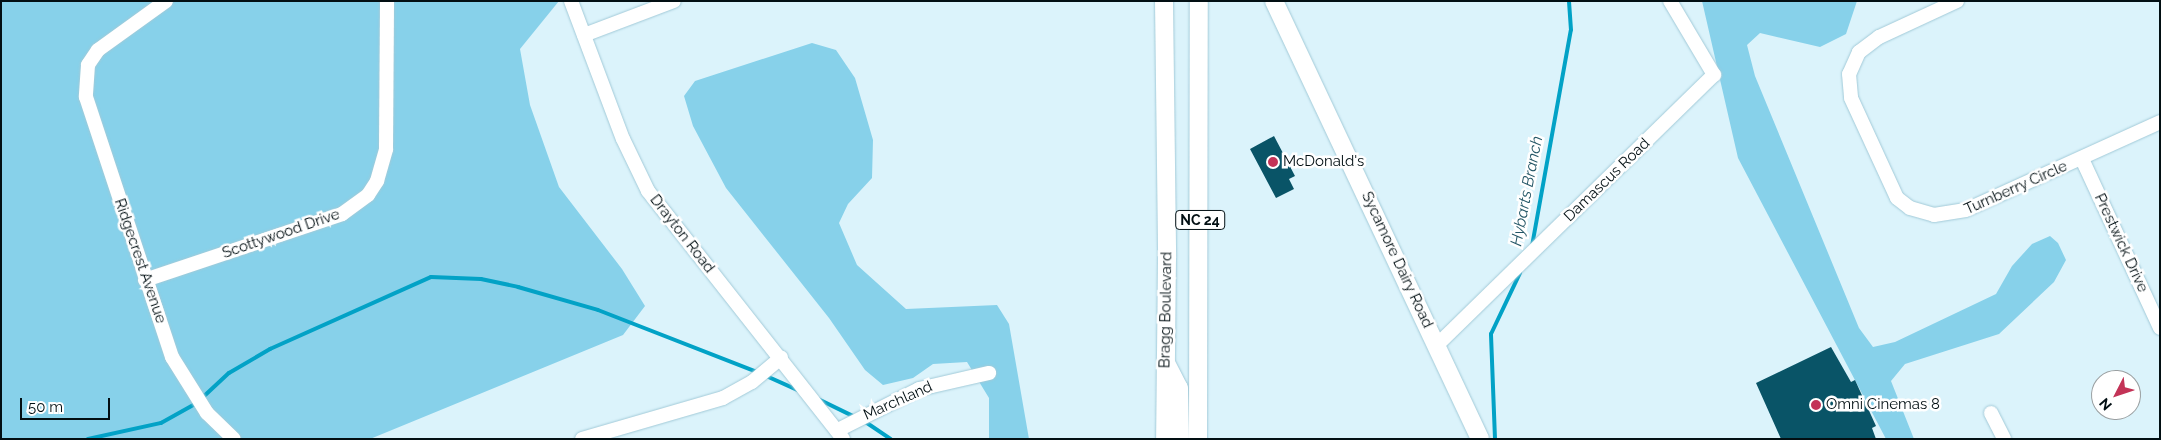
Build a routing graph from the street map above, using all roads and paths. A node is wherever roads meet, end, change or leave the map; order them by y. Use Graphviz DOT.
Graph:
graph roads {
  1 [pos="166,1"];
  2 [pos="387,1"];
  3 [pos="571,1"];
  4 [pos="674,1"];
  5 [pos="1164,1"];
  6 [pos="1199,1"];
  7 [pos="1274,1"];
  8 [pos="1670,1"];
  9 [pos="1957,1"];
  10 [pos="584,35"];
  11 [pos="2160,122"];
  12 [pos="2082,159"];
  13 [pos="145,280"];
  14 [pos="2160,328"];
  15 [pos="1437,345"];
  16 [pos="781,358"];
  17 [pos="1166,363"];
  18 [pos="989,373"];
  19 [pos="1992,412"];
  20 [pos="841,434"];
  21 [pos="234,439"];
  22 [pos="582,439"];
  23 [pos="1165,439"];
  24 [pos="1180,439"];
  25 [pos="1198,439"];
  26 [pos="1480,439"];
  27 [pos="2004,439"];
  1 -- 13 [label="street, Ridgecrest Avenue"];
  2 -- 13 [label="street, Scottywood Drive"];
  3 -- 10 [label="street, Drayton Road"];
  4 -- 10 [label="street"];
  5 -- 17 [label="main road, Bragg Boulevard / NC 24"];
  6 -- 25 [label="main road, NC 24"];
  7 -- 15 [label="main road, Sycamore Dairy Road"];
  8 -- 15 [label="street, Damascus Road"];
  9 -- 12 [label="street, Turnberry Circle"];
  10 -- 16 [label="street, Drayton Road"];
  11 -- 12 [label="street, Turnberry Circle"];
  12 -- 14 [label="street, Prestwick Drive"];
  13 -- 21 [label="street, Ridgecrest Avenue"];
  15 -- 26 [label="main road, Sycamore Dairy Road"];
  16 -- 20 [label="street, Drayton Road"];
  16 -- 22 [label="street"];
  17 -- 23 [label="main road, Bragg Boulevard / NC 24"];
  17 -- 24 [label="main road"];
  18 -- 20 [label="street, Marchland"];
  19 -- 27 [label="street"];
}
